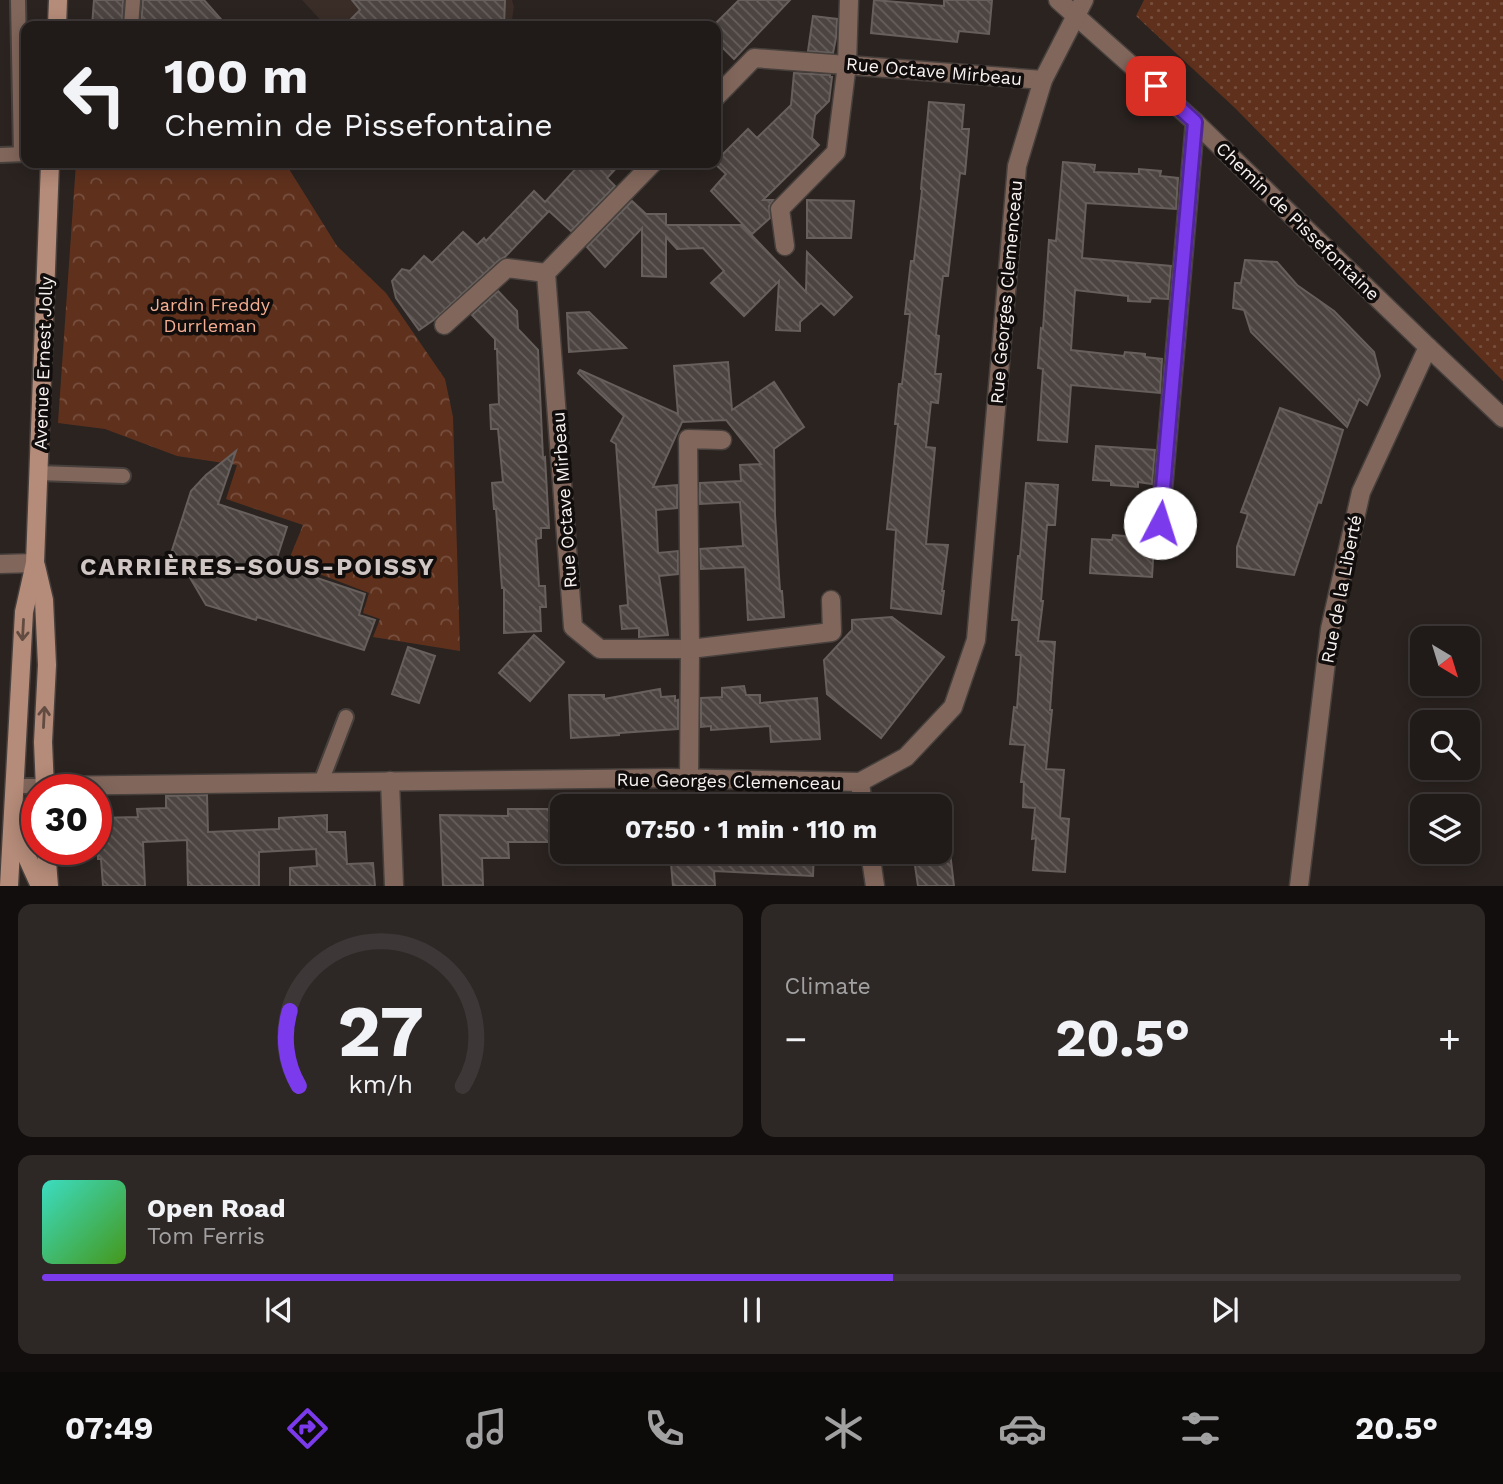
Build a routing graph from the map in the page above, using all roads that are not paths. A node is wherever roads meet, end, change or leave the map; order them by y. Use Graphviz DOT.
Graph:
graph roads {
  1 [pos="18,0"];
  2 [pos="58,0"];
  3 [pos="133,0"];
  4 [pos="849,0"];
  5 [pos="1058,0"];
  6 [pos="1080,7"];
  7 [pos="57,21"];
  8 [pos="131,21"];
  9 [pos="846,64"];
  10 [pos="21,77"];
  11 [pos="1042,80"];
  12 [pos="721,92"];
  13 [pos="1195,122"];
  14 [pos="21,154"];
  15 [pos="0,155"];
  16 [pos="50,168"];
  17 [pos="648,168"];
  18 [pos="785,246"];
  19 [pos="546,273"];
  20 [pos="444,325"];
  21 [pos="1427,347"];
  22 [pos="1503,418"];
  23 [pos="722,440"];
  24 [pos="39,473"];
  25 [pos="123,476"];
  26 [pos="1160,523"];
  27 [pos="35,563"];
  28 [pos="0,564"];
  29 [pos="831,600"];
  30 [pos="690,649"];
  31 [pos="346,717"];
  32 [pos="44,774"];
  33 [pos="689,779"];
  34 [pos="390,781"];
  35 [pos="321,782"];
  36 [pos="860,782"];
  37 [pos="16,786"];
  38 [pos="21,786"];
  39 [pos="112,787"];
  40 [pos="861,794"];
  41 [pos="13,828"];
  42 [pos="872,864"];
  43 [pos="47,865"];
  44 [pos="9,886"];
  45 [pos="40,886"];
  46 [pos="49,886"];
  47 [pos="394,886"];
  48 [pos="875,886"];
  49 [pos="1299,886"];
  1 -- 10 [label="lane"];
  2 -- 7 [label="street"];
  3 -- 8 [label="lane"];
  4 -- 9 [label="street"];
  5 -- 6 [label="street, Chemin de Pissefontaine"];
  6 -- 11 [label="street, Rue Georges Clemenceau"];
  6 -- 13 [label="street, Chemin de Pissefontaine"];
  9 -- 11 [label="street, Rue Octave Mirbeau"];
  9 -- 12 [label="street, Rue Octave Mirbeau"];
  9 -- 18 [label="street"];
  11 -- 36 [label="street, Rue Georges Clemenceau"];
  13 -- 21 [label="street, Chemin de Pissefontaine"];
  13 -- 26 [label="street"];
  14 -- 15 [label="lane"];
  16 -- 24 [label="street, Avenue Ernest Jolly"];
  17 -- 19 [label="street"];
  19 -- 20 [label="street"];
  19 -- 30 [label="street, Rue Octave Mirbeau"];
  21 -- 22 [label="street, Chemin de Pissefontaine"];
  21 -- 49 [label="street, Rue de la Liberté"];
  23 -- 30 [label="street"];
  24 -- 25 [label="lane"];
  24 -- 27 [label="street, Avenue Ernest Jolly"];
  27 -- 28 [label="street"];
  32 -- 27 [label="street, Avenue Ernest Jolly, one-way"];
  27 -- 37 [label="street, Avenue Ernest Jolly, one-way"];
  29 -- 30 [label="street, Rue Octave Mirbeau"];
  30 -- 33 [label="street"];
  31 -- 35 [label="lane"];
  33 -- 34 [label="street, Rue Georges Clemenceau"];
  33 -- 36 [label="street, Rue Georges Clemenceau"];
  34 -- 35 [label="street, Rue Georges Clemenceau"];
  34 -- 47 [label="street"];
  35 -- 39 [label="street, Rue Georges Clemenceau"];
  36 -- 40 [label="street"];
  37 -- 38 [label="lane"];
  37 -- 41 [label="street, Avenue Ernest Jolly"];
  41 -- 44 [label="street, Avenue Ernest Jolly"];
  41 -- 45 [label="street"];
  42 -- 48 [label="street"];
  43 -- 46 [label="street"];
}
